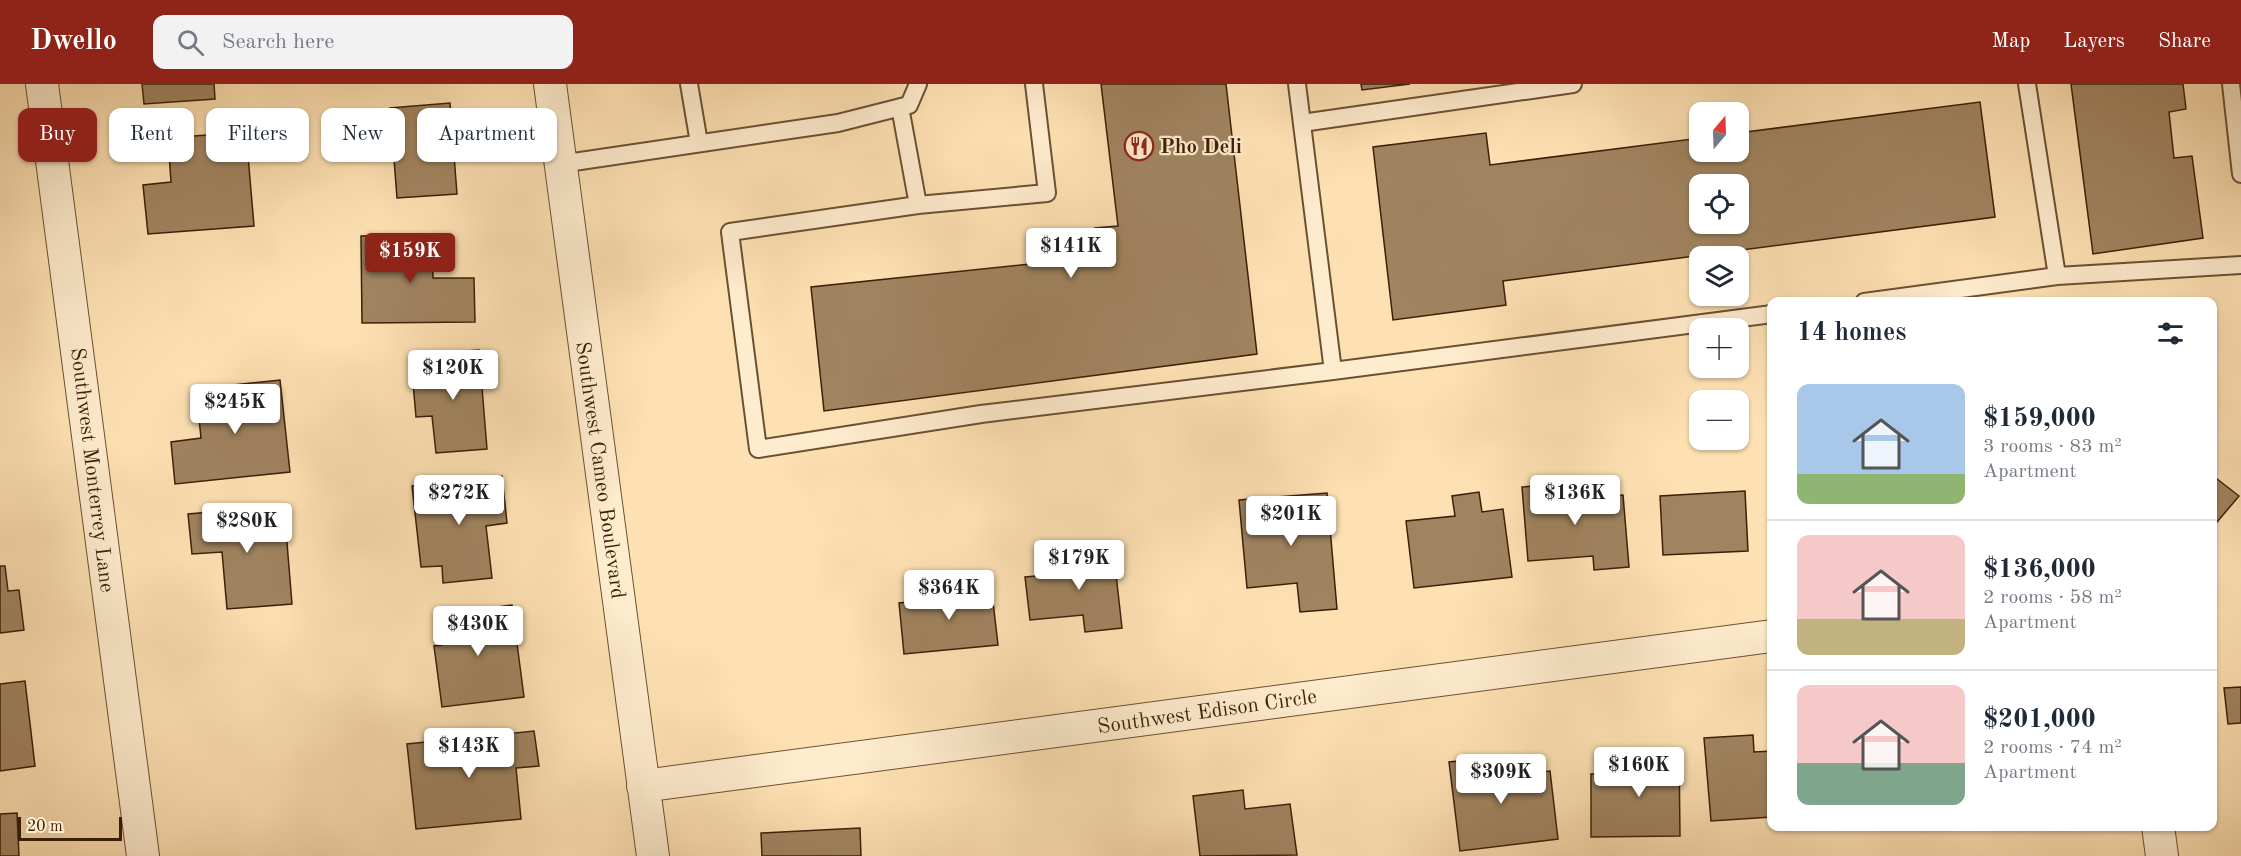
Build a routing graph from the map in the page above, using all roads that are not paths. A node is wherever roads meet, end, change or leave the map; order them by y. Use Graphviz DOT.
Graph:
graph roads {
  1 [pos="42,84"];
  2 [pos="550,84"];
  3 [pos="689,84"];
  4 [pos="918,84"];
  5 [pos="1034,84"];
  6 [pos="1297,84"];
  7 [pos="1573,84"];
  8 [pos="2027,84"];
  9 [pos="2231,84"];
  10 [pos="900,107"];
  11 [pos="1302,123"];
  12 [pos="699,143"];
  13 [pos="560,164"];
  14 [pos="2241,174"];
  15 [pos="918,205"];
  16 [pos="2241,265"];
  17 [pos="2057,276"];
  18 [pos="1901,297"];
  19 [pos="1767,315"];
  20 [pos="1333,371"];
  21 [pos="1767,637"];
  22 [pos="644,786"];
  23 [pos="2159,831"];
  24 [pos="143,856"];
  25 [pos="653,856"];
  26 [pos="2162,856"];
  1 -- 24 [label="street, Southwest Monterrey Lane"];
  2 -- 13 [label="street, Southwest Cameo Boulevard"];
  3 -- 12 [label="lane"];
  4 -- 10 [label="lane"];
  5 -- 15 [label="lane"];
  6 -- 11 [label="lane"];
  7 -- 11 [label="lane"];
  8 -- 17 [label="lane"];
  9 -- 14 [label="lane"];
  10 -- 12 [label="lane"];
  10 -- 15 [label="lane"];
  11 -- 20 [label="lane"];
  12 -- 13 [label="lane"];
  13 -- 22 [label="street, Southwest Cameo Boulevard"];
  15 -- 20 [label="lane"];
  16 -- 17 [label="lane"];
  17 -- 18 [label="lane"];
  19 -- 20 [label="lane"];
  21 -- 22 [label="street, Southwest Edison Circle"];
  22 -- 25 [label="street, Southwest Cameo Boulevard"];
  23 -- 26 [label="street"];
}
